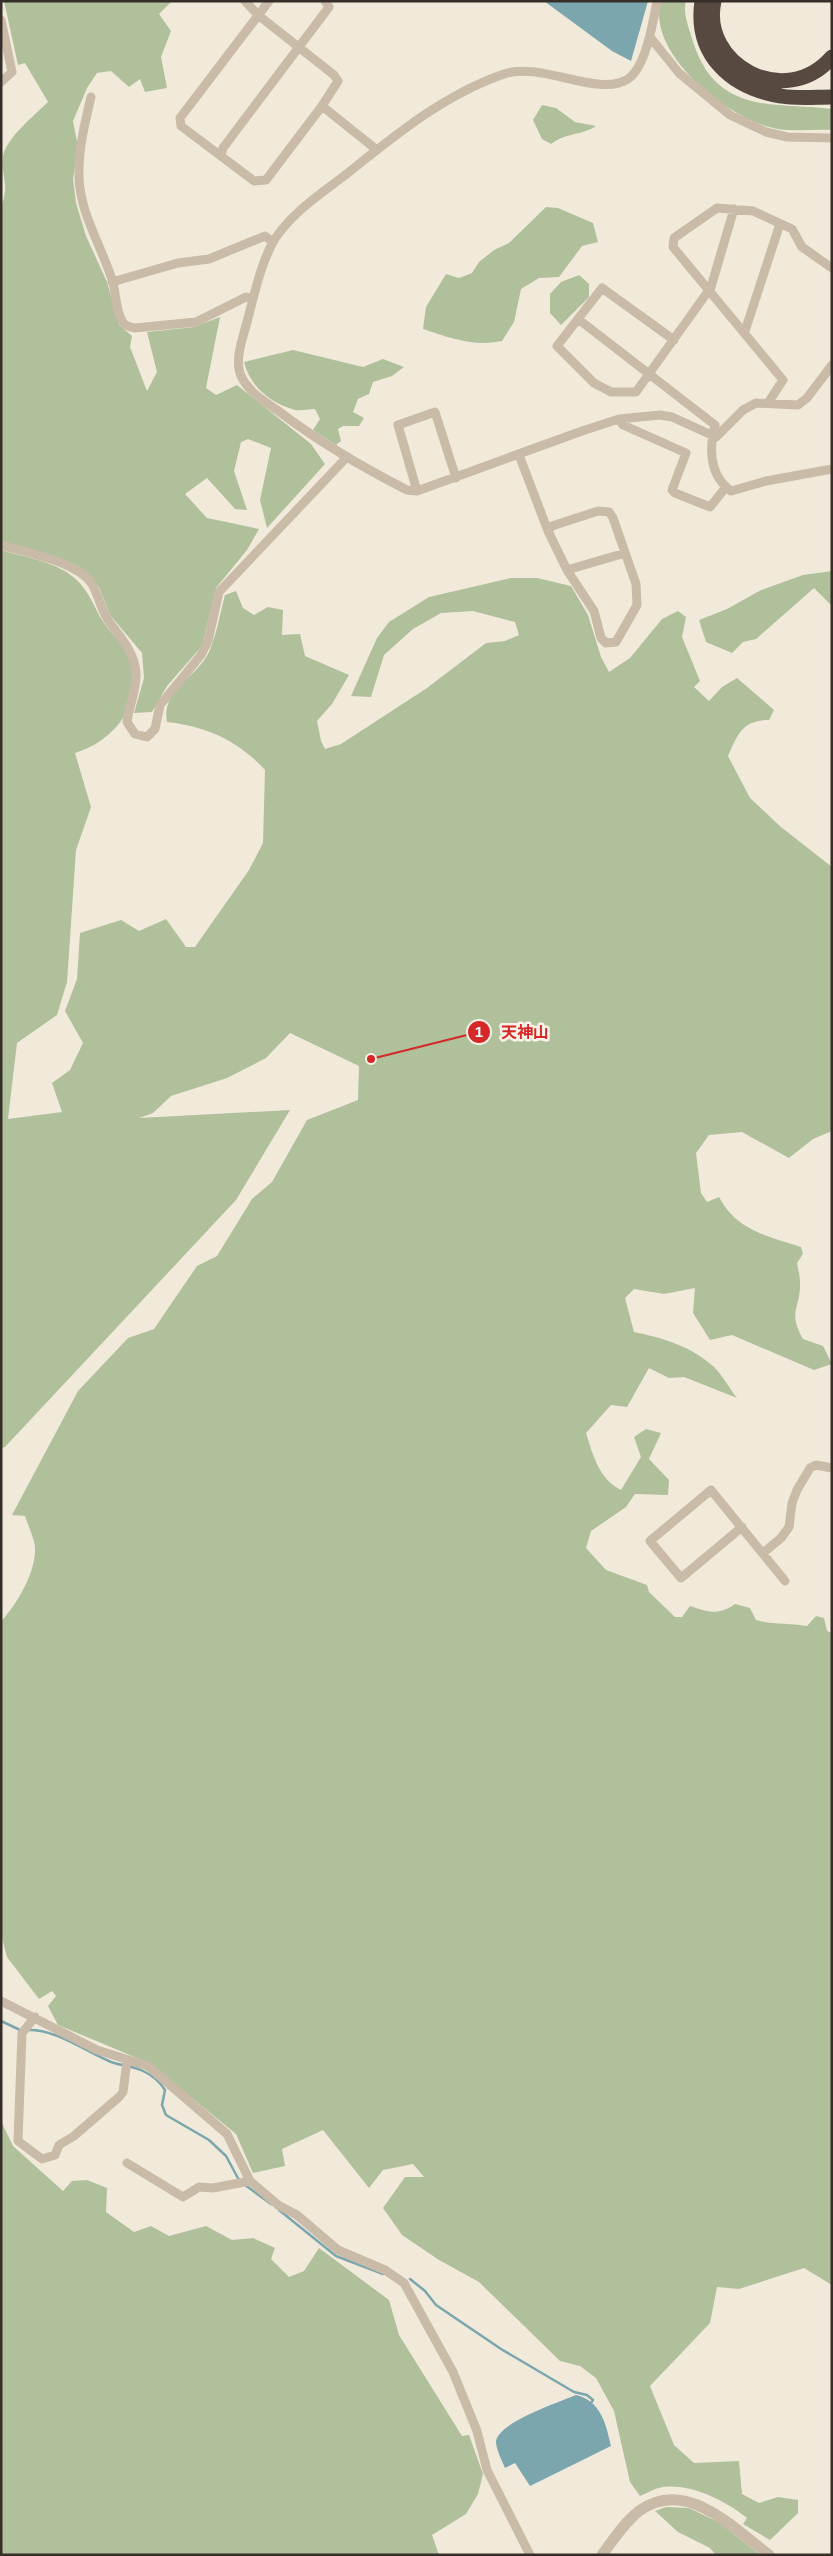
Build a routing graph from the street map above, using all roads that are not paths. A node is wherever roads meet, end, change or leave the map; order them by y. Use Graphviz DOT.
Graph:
graph roads {
  1 [pos="245,1"];
  2 [pos="270,1"];
  3 [pos="326,1"];
  4 [pos="657,1"];
  5 [pos="702,1"];
  6 [pos="714,1"];
  7 [pos="258,16"];
  8 [pos="1,20"];
  9 [pos="650,37"];
  10 [pos="298,48"];
  11 [pos="832,57"];
  12 [pos="1,82"];
  13 [pos="91,97"];
  14 [pos="832,97"];
  15 [pos="322,106"];
  16 [pos="832,138"];
  17 [pos="376,150"];
  18 [pos="221,156"];
  19 [pos="734,209"];
  20 [pos="780,224"];
  21 [pos="273,242"];
  22 [pos="832,268"];
  23 [pos="112,282"];
  24 [pos="709,290"];
  25 [pos="253,299"];
  26 [pos="578,319"];
  27 [pos="743,331"];
  28 [pos="674,340"];
  29 [pos="832,365"];
  30 [pos="649,374"];
  31 [pos="768,403"];
  32 [pos="620,420"];
  33 [pos="712,437"];
  34 [pos="519,455"];
  35 [pos="346,458"];
  36 [pos="832,469"];
  37 [pos="456,478"];
  38 [pos="726,487"];
  39 [pos="417,492"];
  40 [pos="548,531"];
  41 [pos="1,545"];
  42 [pos="625,553"];
  43 [pos="567,570"];
  44 [pos="832,1468"];
  45 [pos="742,1527"];
  46 [pos="763,1553"];
  47 [pos="785,1581"];
  48 [pos="1,2001"];
  49 [pos="35,2017"];
  50 [pos="127,2061"];
  51 [pos="127,2163"];
  52 [pos="250,2181"];
  53 [pos="530,2555"];
  54 [pos="602,2555"];
  55 [pos="769,2555"];
  1 -- 7 [label="street"];
  2 -- 7 [label="street"];
  3 -- 10 [label="street"];
  4 -- 9 [label="street"];
  5 -- 14 [label="highway"];
  6 -- 11 [label="highway"];
  7 -- 10 [label="street"];
  7 -- 18 [label="street"];
  8 -- 12 [label="street"];
  9 -- 16 [label="street"];
  9 -- 17 [label="street"];
  10 -- 15 [label="street"];
  10 -- 18 [label="street"];
  13 -- 23 [label="street"];
  15 -- 17 [label="street"];
  15 -- 18 [label="street"];
  17 -- 21 [label="street"];
  19 -- 20 [label="street"];
  19 -- 24 [label="street"];
  19 -- 24 [label="street"];
  20 -- 22 [label="street"];
  20 -- 27 [label="street"];
  21 -- 23 [label="street"];
  21 -- 25 [label="street"];
  23 -- 25 [label="street"];
  24 -- 27 [label="street"];
  24 -- 28 [label="street"];
  25 -- 35 [label="street"];
  26 -- 28 [label="street"];
  26 -- 30 [label="street"];
  26 -- 30 [label="street"];
  27 -- 31 [label="street"];
  28 -- 30 [label="street"];
  29 -- 31 [label="street"];
  30 -- 33 [label="street"];
  31 -- 33 [label="street"];
  32 -- 33 [label="street"];
  32 -- 34 [label="street"];
  32 -- 38 [label="street"];
  33 -- 38 [label="street"];
  34 -- 37 [label="street"];
  34 -- 40 [label="street"];
  35 -- 39 [label="street"];
  35 -- 41 [label="street"];
  36 -- 38 [label="street"];
  37 -- 39 [label="street"];
  37 -- 39 [label="street"];
  40 -- 42 [label="street"];
  40 -- 43 [label="street"];
  42 -- 43 [label="street"];
  42 -- 43 [label="street"];
  44 -- 46 [label="street"];
  45 -- 45 [label="street"];
  45 -- 46 [label="street"];
  46 -- 47 [label="street"];
  48 -- 49 [label="street"];
  49 -- 50 [label="street"];
  49 -- 50 [label="street"];
  50 -- 52 [label="street"];
  51 -- 52 [label="street"];
  52 -- 53 [label="street"];
  54 -- 55 [label="street"];
}
